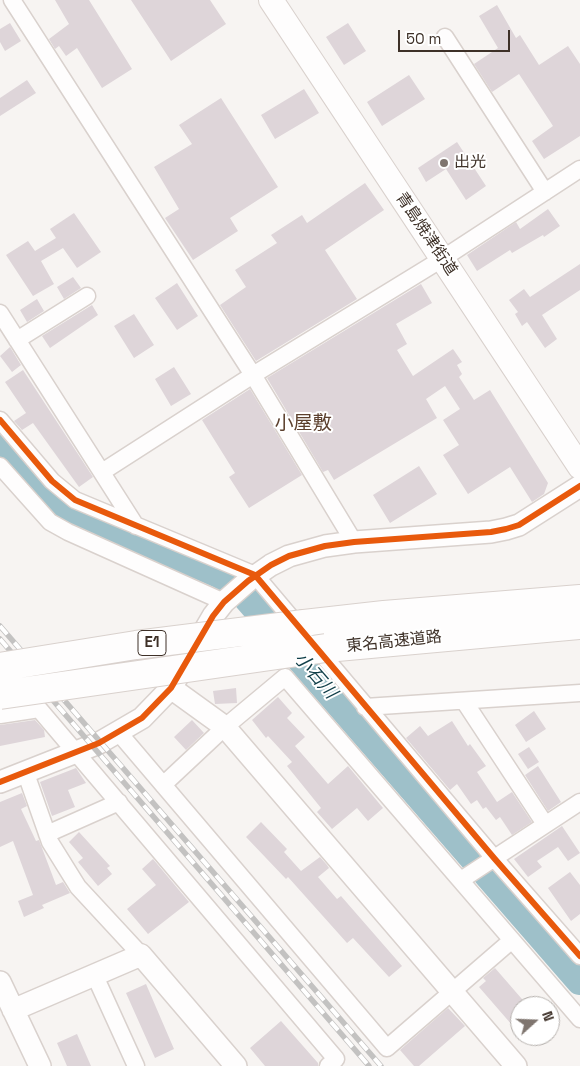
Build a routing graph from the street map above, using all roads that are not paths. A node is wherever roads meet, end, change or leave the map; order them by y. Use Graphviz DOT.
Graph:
graph roads {
  1 [pos="12,0"];
  2 [pos="271,0"];
  3 [pos="446,37"];
  4 [pos="580,169"];
  5 [pos="544,192"];
  6 [pos="442,259"];
  7 [pos="86,296"];
  8 [pos="0,313"];
  9 [pos="17,340"];
  10 [pos="253,375"];
  11 [pos="0,420"];
  12 [pos="0,466"];
  13 [pos="580,467"];
  14 [pos="102,472"];
  15 [pos="580,486"];
  16 [pos="136,526"];
  17 [pos="354,542"];
  18 [pos="251,578"];
  19 [pos="580,599"];
  20 [pos="224,602"];
  21 [pos="580,625"];
  22 [pos="0,666"];
  23 [pos="170,688"];
  24 [pos="580,693"];
  25 [pos="0,695"];
  26 [pos="464,701"];
  27 [pos="366,707"];
  28 [pos="0,715"];
  29 [pos="225,727"];
  30 [pos="119,734"];
  31 [pos="77,752"];
  32 [pos="25,771"];
  33 [pos="0,782"];
  34 [pos="163,785"];
  35 [pos="119,802"];
  36 [pos="580,802"];
  37 [pos="545,824"];
  38 [pos="47,834"];
  39 [pos="494,858"];
  40 [pos="462,880"];
  41 [pos="512,940"];
  42 [pos="141,955"];
  43 [pos="580,956"];
  44 [pos="95,976"];
  45 [pos="0,982"];
  46 [pos="452,992"];
  47 [pos="7,1013"];
  48 [pos="580,1019"];
  49 [pos="40,1066"];
  50 [pos="136,1066"];
  51 [pos="236,1066"];
  52 [pos="328,1066"];
  53 [pos="516,1066"];
  1 -- 10 [label="street"];
  2 -- 6 [label="main road, 青島焼津街道"];
  3 -- 5 [label="street"];
  4 -- 5 [label="street"];
  5 -- 6 [label="street"];
  6 -- 10 [label="street"];
  6 -- 13 [label="main road, 青島焼津街道"];
  7 -- 9 [label="street"];
  8 -- 9 [label="street"];
  9 -- 14 [label="street"];
  10 -- 14 [label="street"];
  10 -- 17 [label="street"];
  11 -- 16 [label="street"];
  12 -- 20 [label="street"];
  14 -- 16 [label="street"];
  15 -- 17 [label="street"];
  16 -- 18 [label="street"];
  17 -- 18 [label="street"];
  18 -- 20 [label="street"];
  18 -- 27 [label="street"];
  19 -- 22 [label="highway, 東名高速道路 / E1, bridge"];
  20 -- 23 [label="street"];
  21 -- 25 [label="highway, 東名高速道路 / E1, bridge"];
  23 -- 29 [label="street"];
  23 -- 30 [label="street"];
  24 -- 26 [label="street"];
  26 -- 27 [label="street"];
  26 -- 37 [label="street"];
  27 -- 39 [label="street"];
  28 -- 31 [label="street"];
  29 -- 34 [label="street"];
  29 -- 40 [label="street"];
  29 -- 46 [label="street"];
  30 -- 31 [label="street"];
  30 -- 34 [label="street"];
  31 -- 32 [label="street"];
  31 -- 35 [label="street"];
  32 -- 33 [label="street"];
  32 -- 38 [label="street"];
  34 -- 46 [label="street"];
  35 -- 38 [label="street"];
  35 -- 52 [label="street"];
  36 -- 37 [label="street"];
  37 -- 39 [label="street"];
  38 -- 42 [label="street"];
  39 -- 40 [label="street"];
  39 -- 43 [label="street"];
  40 -- 41 [label="street"];
  41 -- 46 [label="street"];
  41 -- 48 [label="street"];
  42 -- 44 [label="street"];
  42 -- 51 [label="street"];
  44 -- 47 [label="street"];
  44 -- 50 [label="street"];
  45 -- 47 [label="street"];
  46 -- 53 [label="street"];
  47 -- 49 [label="street"];
}
